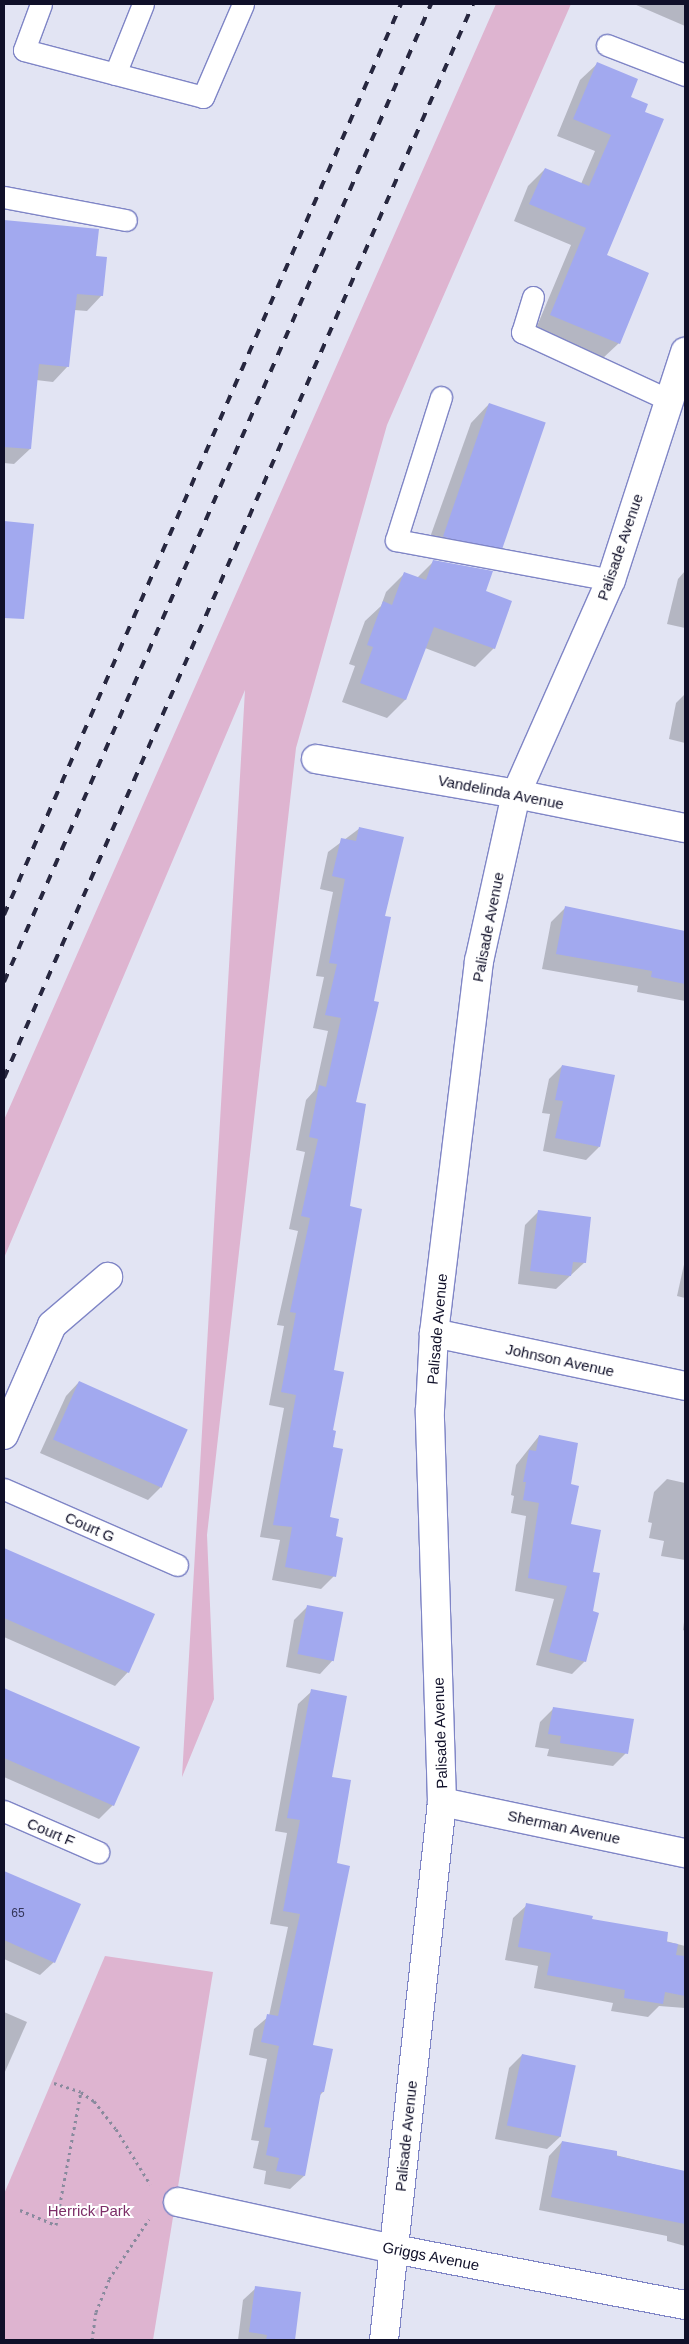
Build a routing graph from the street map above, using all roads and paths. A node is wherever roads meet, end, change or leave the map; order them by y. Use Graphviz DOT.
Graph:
graph roads {
  1 [pos="41,4"];
  2 [pos="143,4"];
  3 [pos="243,4"];
  4 [pos="607,45"];
  5 [pos="115,74"];
  6 [pos="685,75"];
  7 [pos="4,197"];
  8 [pos="126,220"];
  9 [pos="533,297"];
  10 [pos="685,352"];
  11 [pos="440,397"];
  12 [pos="669,400"];
  13 [pos="611,580"];
  14 [pos="316,759"];
  15 [pos="516,794"];
  16 [pos="685,828"];
  17 [pos="108,1277"];
  18 [pos="434,1333"];
  19 [pos="685,1386"];
  20 [pos="4,1435"];
  21 [pos="4,1489"];
  22 [pos="177,1565"];
  23 [pos="442,1802"];
  24 [pos="4,1811"];
  25 [pos="98,1852"];
  26 [pos="685,1853"];
  27 [pos="54,2083"];
  28 [pos="81,2092"];
  29 [pos="175,2201"];
  30 [pos="20,2210"];
  31 [pos="394,2249"];
  32 [pos="685,2305"];
  33 [pos="92,2340"];
  34 [pos="384,2340"];
  1 -- 5 [label="lane"];
  2 -- 5 [label="lane"];
  3 -- 5 [label="lane"];
  4 -- 6 [label="lane"];
  7 -- 8 [label="lane"];
  9 -- 12 [label="lane"];
  10 -- 12 [label="street, Palisade Avenue"];
  11 -- 13 [label="lane"];
  12 -- 13 [label="street, Palisade Avenue"];
  13 -- 15 [label="street, Palisade Avenue"];
  14 -- 15 [label="street, Vandelinda Avenue"];
  15 -- 16 [label="street, Vandelinda Avenue"];
  15 -- 18 [label="street, Palisade Avenue"];
  17 -- 20 [label="street"];
  18 -- 19 [label="street, Johnson Avenue"];
  18 -- 23 [label="street, Palisade Avenue"];
  21 -- 22 [label="lane, Court G"];
  23 -- 26 [label="street, Sherman Avenue"];
  23 -- 31 [label="street, Palisade Avenue"];
  24 -- 25 [label="lane, Court F"];
  27 -- 28 [label="path"];
  28 -- 29 [label="path"];
  28 -- 30 [label="path"];
  29 -- 31 [label="street, Griggs Avenue"];
  29 -- 33 [label="path"];
  31 -- 32 [label="street, Griggs Avenue"];
  31 -- 34 [label="street, Palisade Avenue"];
}
